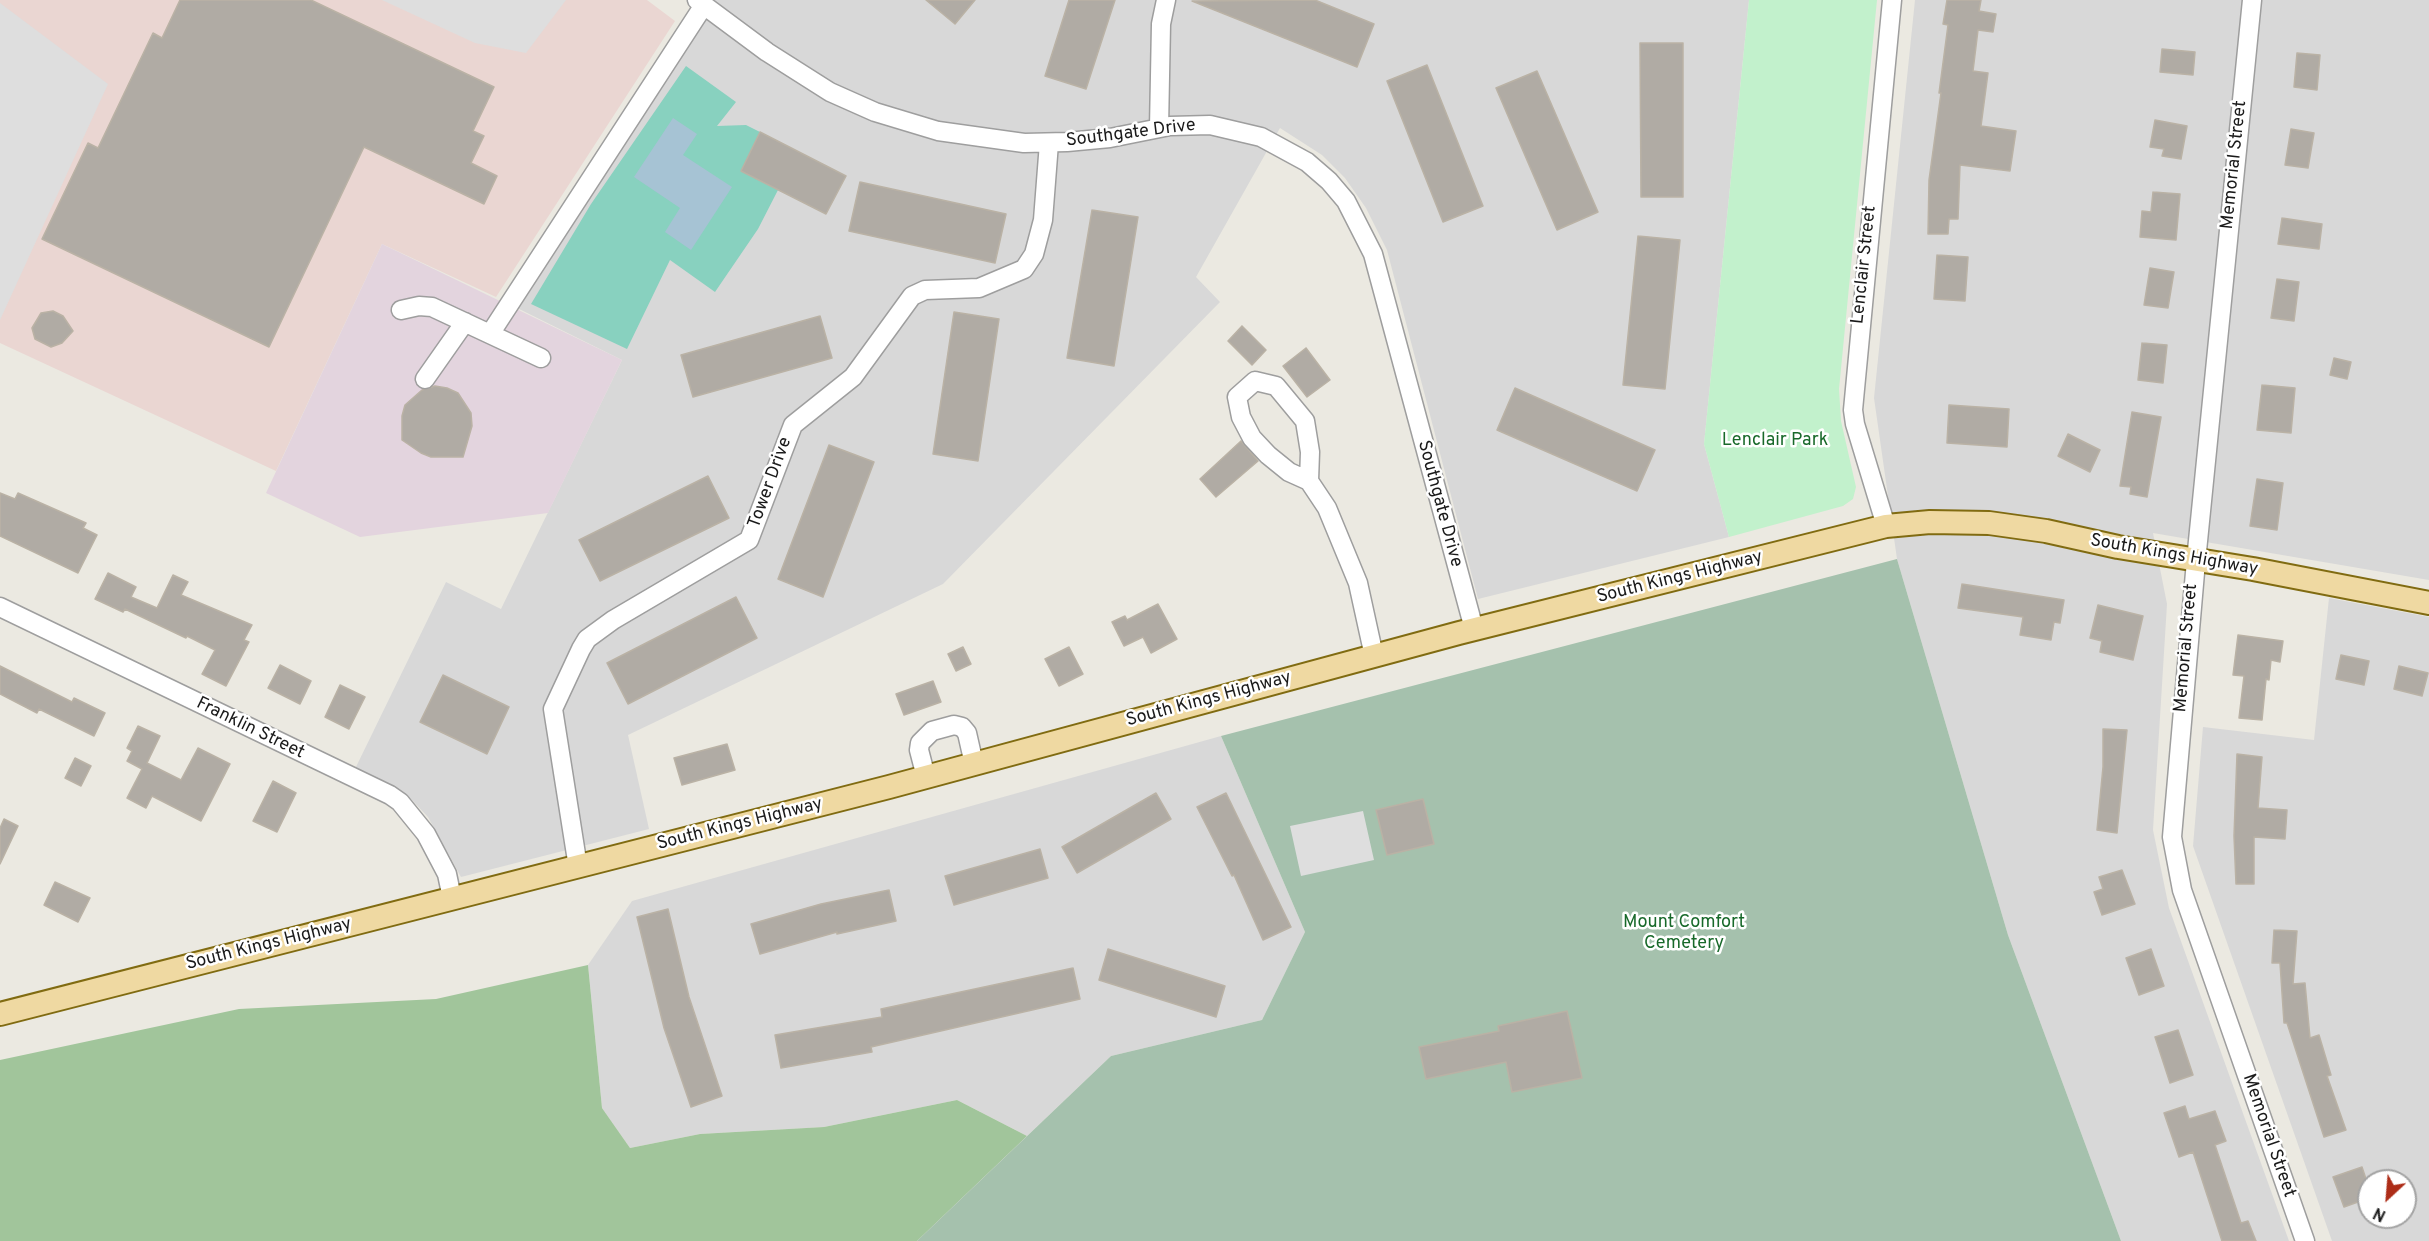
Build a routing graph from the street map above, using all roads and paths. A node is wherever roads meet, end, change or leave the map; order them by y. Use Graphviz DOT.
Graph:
graph roads {
  1 [pos="1166,0"];
  2 [pos="1892,0"];
  3 [pos="2252,0"];
  4 [pos="700,3"];
  5 [pos="1159,128"];
  6 [pos="1049,143"];
  7 [pos="401,310"];
  8 [pos="465,322"];
  9 [pos="490,334"];
  10 [pos="541,358"];
  11 [pos="425,379"];
  12 [pos="1309,481"];
  13 [pos="1886,526"];
  14 [pos="2196,561"];
  15 [pos="2429,603"];
  16 [pos="0,607"];
  17 [pos="1474,629"];
  18 [pos="1374,656"];
  19 [pos="974,764"];
  20 [pos="926,777"];
  21 [pos="578,867"];
  22 [pos="452,898"];
  23 [pos="0,1014"];
  24 [pos="2305,1241"];
  1 -- 5 [label="street"];
  2 -- 13 [label="street, Lenclair Street"];
  3 -- 14 [label="street, Memorial Street"];
  4 -- 6 [label="street, Southgate Drive"];
  4 -- 9 [label="street"];
  5 -- 6 [label="street, Southgate Drive"];
  5 -- 17 [label="street, Southgate Drive"];
  6 -- 21 [label="street, Tower Drive"];
  7 -- 8 [label="street"];
  8 -- 9 [label="street"];
  8 -- 11 [label="street"];
  9 -- 10 [label="street"];
  12 -- 12 [label="street"];
  12 -- 18 [label="street"];
  13 -- 14 [label="main road, South Kings Highway"];
  13 -- 17 [label="main road, South Kings Highway"];
  14 -- 15 [label="main road, South Kings Highway"];
  14 -- 24 [label="street, Memorial Street"];
  16 -- 22 [label="street, Franklin Street"];
  17 -- 18 [label="main road, South Kings Highway"];
  18 -- 19 [label="main road, South Kings Highway"];
  19 -- 20 [label="main road, South Kings Highway"];
  19 -- 20 [label="street"];
  20 -- 21 [label="main road, South Kings Highway"];
  21 -- 22 [label="main road, South Kings Highway"];
  22 -- 23 [label="main road, South Kings Highway"];
}
